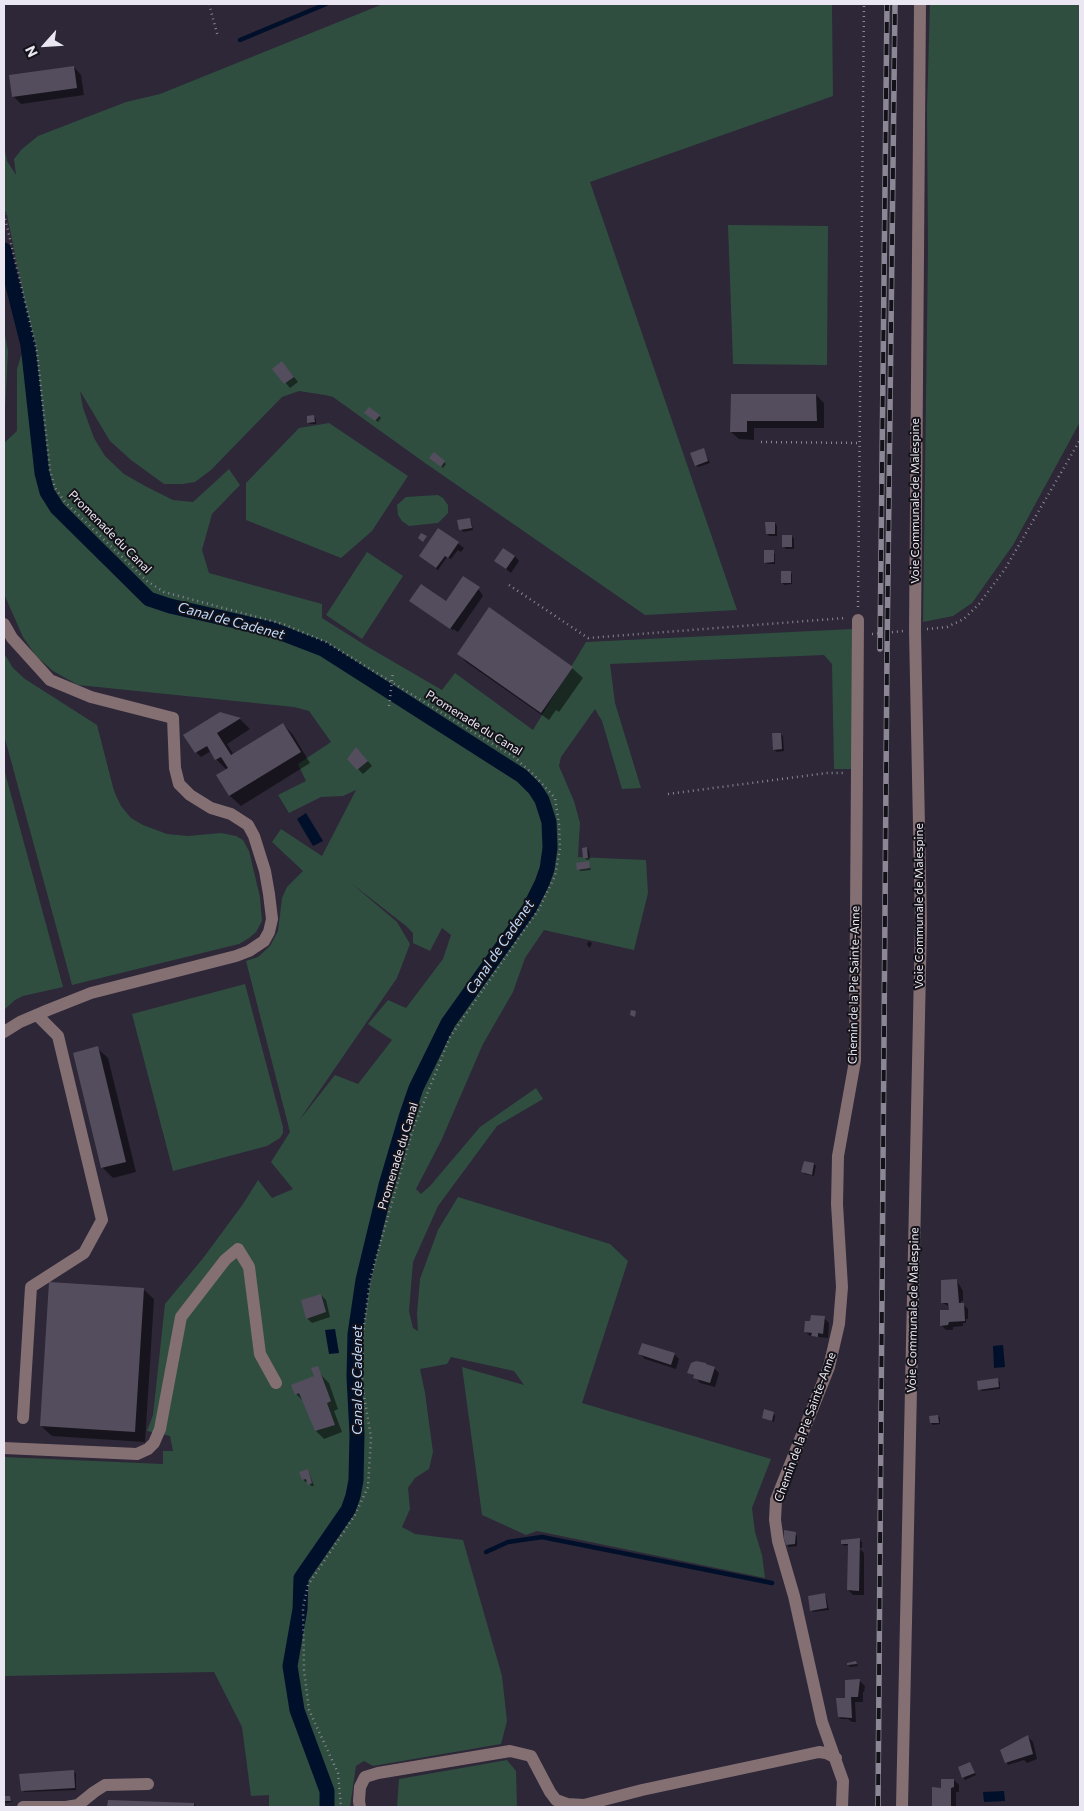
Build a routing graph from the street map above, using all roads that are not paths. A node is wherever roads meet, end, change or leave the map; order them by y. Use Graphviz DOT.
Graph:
graph roads {
  1 [pos="920,4"];
  2 [pos="858,620"];
  3 [pos="4,624"];
  4 [pos="37,1015"];
  5 [pos="4,1032"];
  6 [pos="276,1383"];
  7 [pos="23,1418"];
  8 [pos="4,1448"];
  9 [pos="836,1758"];
  10 [pos="148,1784"];
  11 [pos="23,1807"];
  12 [pos="360,1807"];
  13 [pos="842,1807"];
  14 [pos="902,1807"];
  1 -- 14 [label="street, Voie Communale de Malespine"];
  2 -- 9 [label="street, Chemin de la Pie Sainte-Anne"];
  3 -- 4 [label="street"];
  4 -- 5 [label="street"];
  4 -- 7 [label="street"];
  6 -- 8 [label="street"];
  9 -- 12 [label="street"];
  9 -- 13 [label="street, Chemin de la Pie Sainte-Anne"];
  10 -- 11 [label="street"];
}
